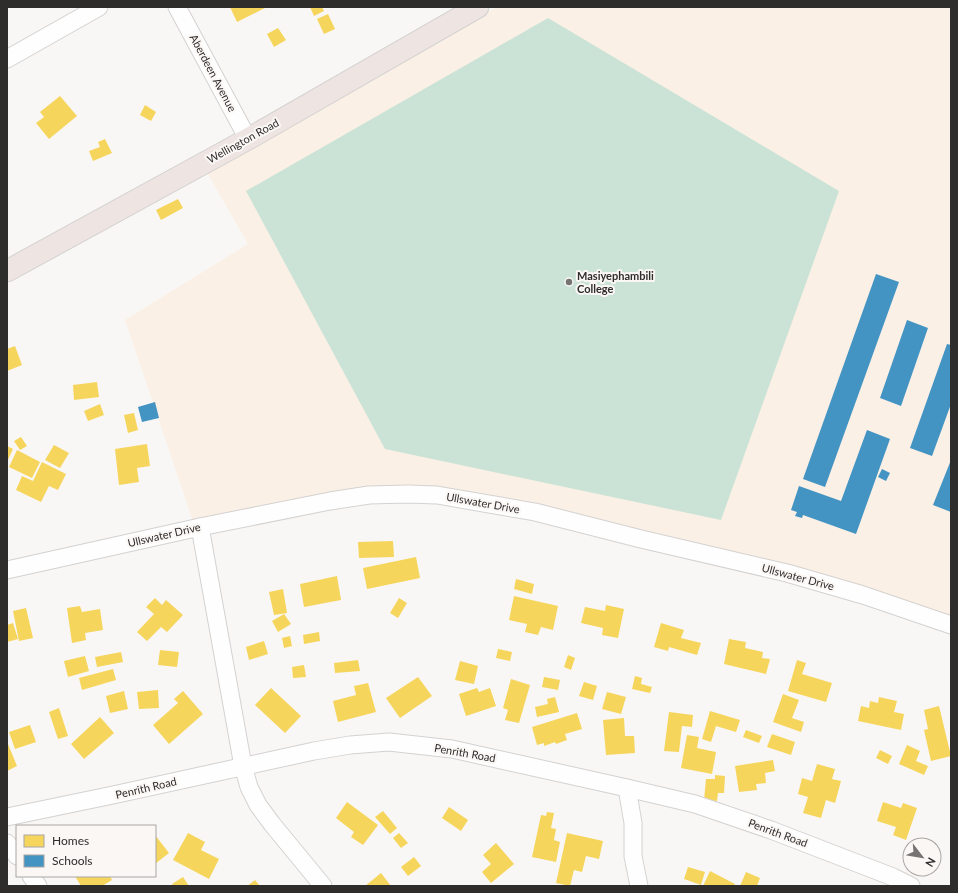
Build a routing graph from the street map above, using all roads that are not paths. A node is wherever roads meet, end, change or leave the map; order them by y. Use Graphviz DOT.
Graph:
graph roads {
  1 [pos="99,7"];
  2 [pos="177,7"];
  3 [pos="478,7"];
  4 [pos="7,59"];
  5 [pos="248,139"];
  6 [pos="7,271"];
  7 [pos="200,527"];
  8 [pos="7,570"];
  9 [pos="951,625"];
  10 [pos="243,766"];
  11 [pos="627,788"];
  12 [pos="7,817"];
  13 [pos="7,843"];
  14 [pos="16,855"];
  15 [pos="32,877"];
  16 [pos="38,886"];
  17 [pos="323,886"];
  18 [pos="639,886"];
  19 [pos="911,886"];
  1 -- 4 [label="street"];
  2 -- 5 [label="street, Aberdeen Avenue"];
  3 -- 5 [label="main road, Wellington Road"];
  5 -- 6 [label="main road, Wellington Road"];
  7 -- 8 [label="street, Ullswater Drive"];
  7 -- 9 [label="street, Ullswater Drive"];
  7 -- 10 [label="street"];
  10 -- 11 [label="street, Penrith Road"];
  10 -- 12 [label="street, Penrith Road"];
  10 -- 17 [label="street"];
  11 -- 18 [label="street"];
  11 -- 19 [label="street, Penrith Road"];
  13 -- 14 [label="street"];
  15 -- 16 [label="street"];
}
